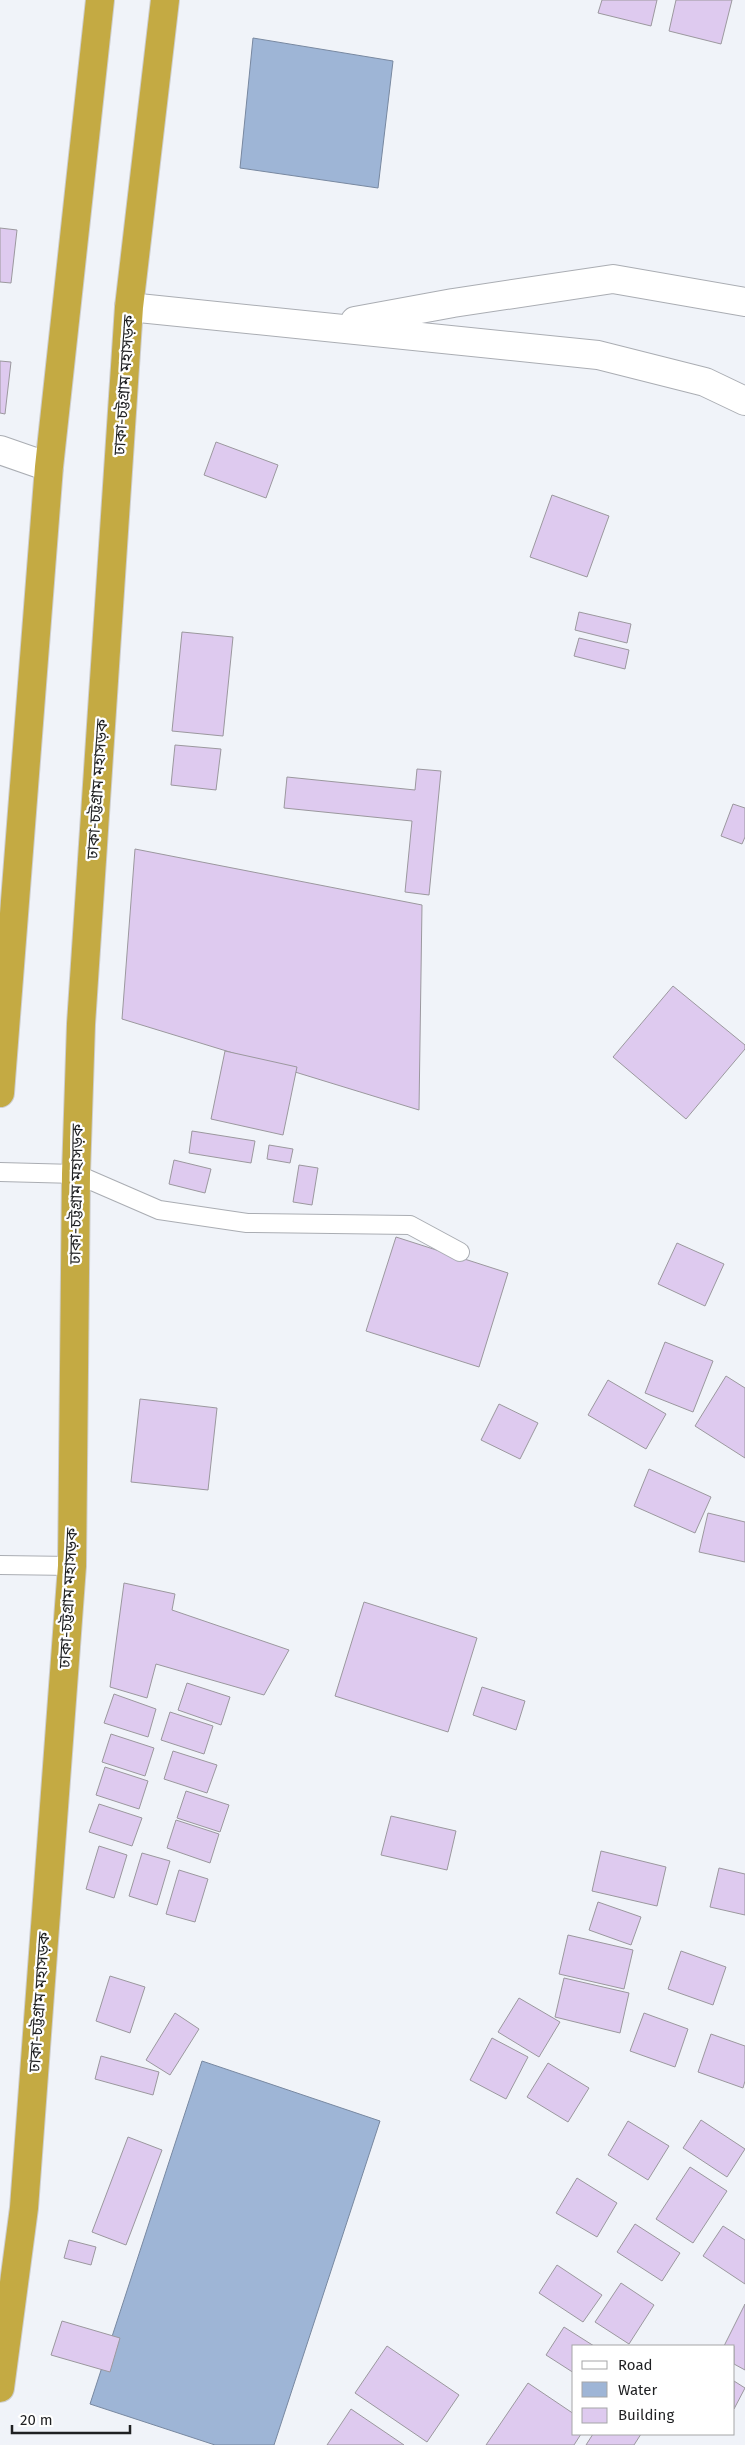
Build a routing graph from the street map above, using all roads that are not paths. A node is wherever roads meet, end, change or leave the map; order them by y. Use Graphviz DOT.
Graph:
graph roads {
  1 [pos="100,0"];
  2 [pos="165,0"];
  3 [pos="745,302"];
  4 [pos="130,307"];
  5 [pos="324,327"];
  6 [pos="745,401"];
  7 [pos="0,450"];
  8 [pos="49,467"];
  9 [pos="0,1093"];
  10 [pos="0,1172"];
  11 [pos="76,1174"];
  12 [pos="460,1252"];
  13 [pos="0,1565"];
  14 [pos="72,1566"];
  15 [pos="0,2388"];
  1 -- 8 [label="highway"];
  2 -- 4 [label="highway, ঢাকা-চট্টগ্রাম মহাসড়ক"];
  3 -- 5 [label="street"];
  4 -- 5 [label="street"];
  4 -- 11 [label="highway, ঢাকা-চট্টগ্রাম মহাসড়ক"];
  5 -- 6 [label="street"];
  7 -- 8 [label="street"];
  8 -- 9 [label="highway"];
  10 -- 11 [label="lane"];
  11 -- 12 [label="lane"];
  11 -- 14 [label="highway, ঢাকা-চট্টগ্রাম মহাসড়ক"];
  13 -- 14 [label="lane"];
  14 -- 15 [label="highway, ঢাকা-চট্টগ্রাম মহাসড়ক"];
}
